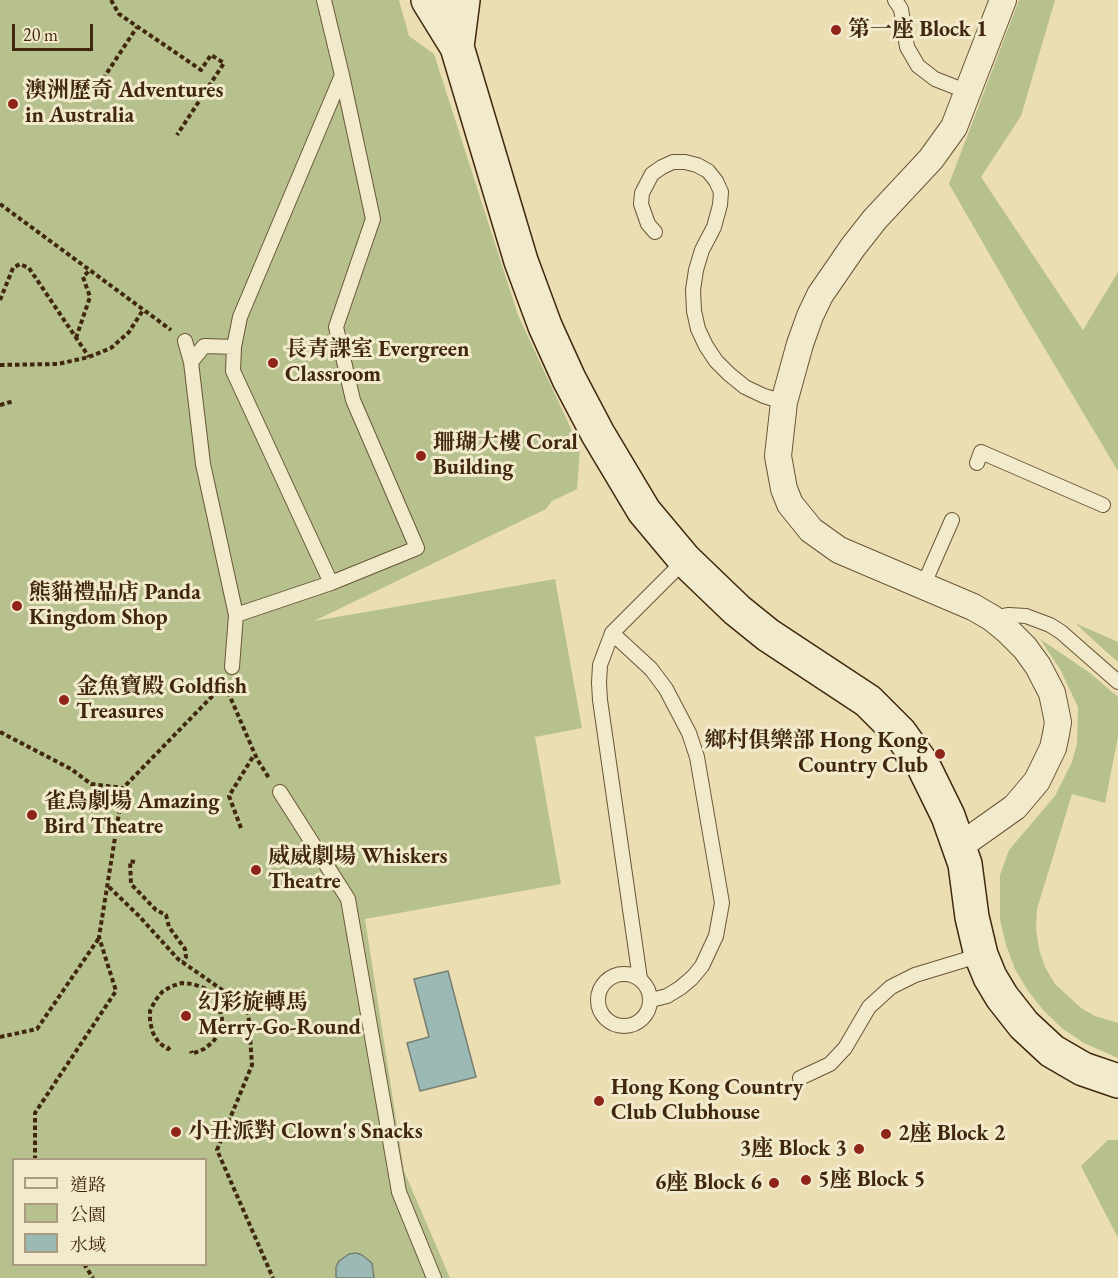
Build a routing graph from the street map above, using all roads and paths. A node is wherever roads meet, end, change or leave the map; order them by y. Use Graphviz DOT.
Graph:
graph roads {
  1 [pos="111,0"];
  2 [pos="324,0"];
  3 [pos="428,0"];
  4 [pos="463,0"];
  5 [pos="895,0"];
  6 [pos="1003,0"];
  7 [pos="137,27"];
  8 [pos="457,47"];
  9 [pos="342,75"];
  10 [pos="103,79"];
  11 [pos="969,92"];
  12 [pos="177,135"];
  13 [pos="0,204"];
  14 [pos="655,232"];
  15 [pos="89,271"];
  16 [pos="0,300"];
  17 [pos="142,310"];
  18 [pos="76,338"];
  19 [pos="184,340"];
  20 [pos="234,347"];
  21 [pos="89,357"];
  22 [pos="191,362"];
  23 [pos="0,365"];
  24 [pos="14,401"];
  25 [pos="784,402"];
  26 [pos="0,405"];
  27 [pos="977,463"];
  28 [pos="1103,505"];
  29 [pos="952,520"];
  30 [pos="684,560"];
  31 [pos="331,583"];
  32 [pos="923,586"];
  33 [pos="236,615"];
  34 [pos="60,618"];
  35 [pos="992,618"];
  36 [pos="65,631"];
  37 [pos="612,633"];
  38 [pos="232,667"];
  39 [pos="1118,682"];
  40 [pos="224,684"];
  41 [pos="0,732"];
  42 [pos="255,754"];
  43 [pos="123,788"];
  44 [pos="280,792"];
  45 [pos="241,828"];
  46 [pos="962,855"];
  47 [pos="135,862"];
  48 [pos="109,887"];
  49 [pos="99,938"];
  50 [pos="981,955"];
  51 [pos="183,962"];
  52 [pos="640,979"];
  53 [pos="209,980"];
  54 [pos="204,988"];
  55 [pos="651,1000"];
  56 [pos="0,1037"];
  57 [pos="170,1047"];
  58 [pos="191,1051"];
  59 [pos="800,1078"];
  60 [pos="1118,1081"];
  61 [pos="35,1158"];
  62 [pos="273,1278"];
  63 [pos="434,1278"];
  1 -- 7 [label="path"];
  2 -- 9 [label="lane"];
  3 -- 8 [label="main road"];
  4 -- 8 [label="main road"];
  5 -- 11 [label="lane"];
  6 -- 11 [label="street"];
  7 -- 10 [label="path"];
  7 -- 12 [label="path"];
  8 -- 30 [label="main road"];
  9 -- 20 [label="lane"];
  9 -- 31 [label="lane"];
  11 -- 25 [label="street"];
  13 -- 15 [label="path"];
  14 -- 25 [label="lane"];
  15 -- 17 [label="path"];
  15 -- 18 [label="path"];
  16 -- 18 [label="path"];
  17 -- 19 [label="path"];
  17 -- 21 [label="path"];
  18 -- 21 [label="path"];
  19 -- 22 [label="lane"];
  20 -- 22 [label="lane"];
  20 -- 31 [label="lane"];
  21 -- 23 [label="path"];
  22 -- 33 [label="lane"];
  24 -- 26 [label="path"];
  25 -- 32 [label="street"];
  27 -- 28 [label="lane"];
  29 -- 32 [label="lane"];
  30 -- 37 [label="lane"];
  30 -- 46 [label="main road"];
  31 -- 33 [label="lane"];
  32 -- 35 [label="street"];
  33 -- 38 [label="lane"];
  34 -- 36 [label="path"];
  35 -- 39 [label="lane"];
  35 -- 46 [label="street"];
  37 -- 52 [label="lane"];
  37 -- 55 [label="lane"];
  38 -- 40 [label="path"];
  40 -- 42 [label="path"];
  40 -- 43 [label="path"];
  41 -- 43 [label="path"];
  42 -- 44 [label="path"];
  42 -- 45 [label="path"];
  43 -- 48 [label="path"];
  44 -- 63 [label="lane"];
  46 -- 50 [label="main road"];
  47 -- 51 [label="path"];
  48 -- 49 [label="path"];
  48 -- 51 [label="path"];
  49 -- 56 [label="path"];
  49 -- 61 [label="path"];
  50 -- 59 [label="lane"];
  50 -- 60 [label="main road"];
  51 -- 53 [label="path"];
  52 -- 55 [label="lane"];
  52 -- 55 [label="lane"];
  53 -- 54 [label="path"];
  53 -- 62 [label="path"];
  54 -- 57 [label="path"];
  54 -- 58 [label="path"];
}
